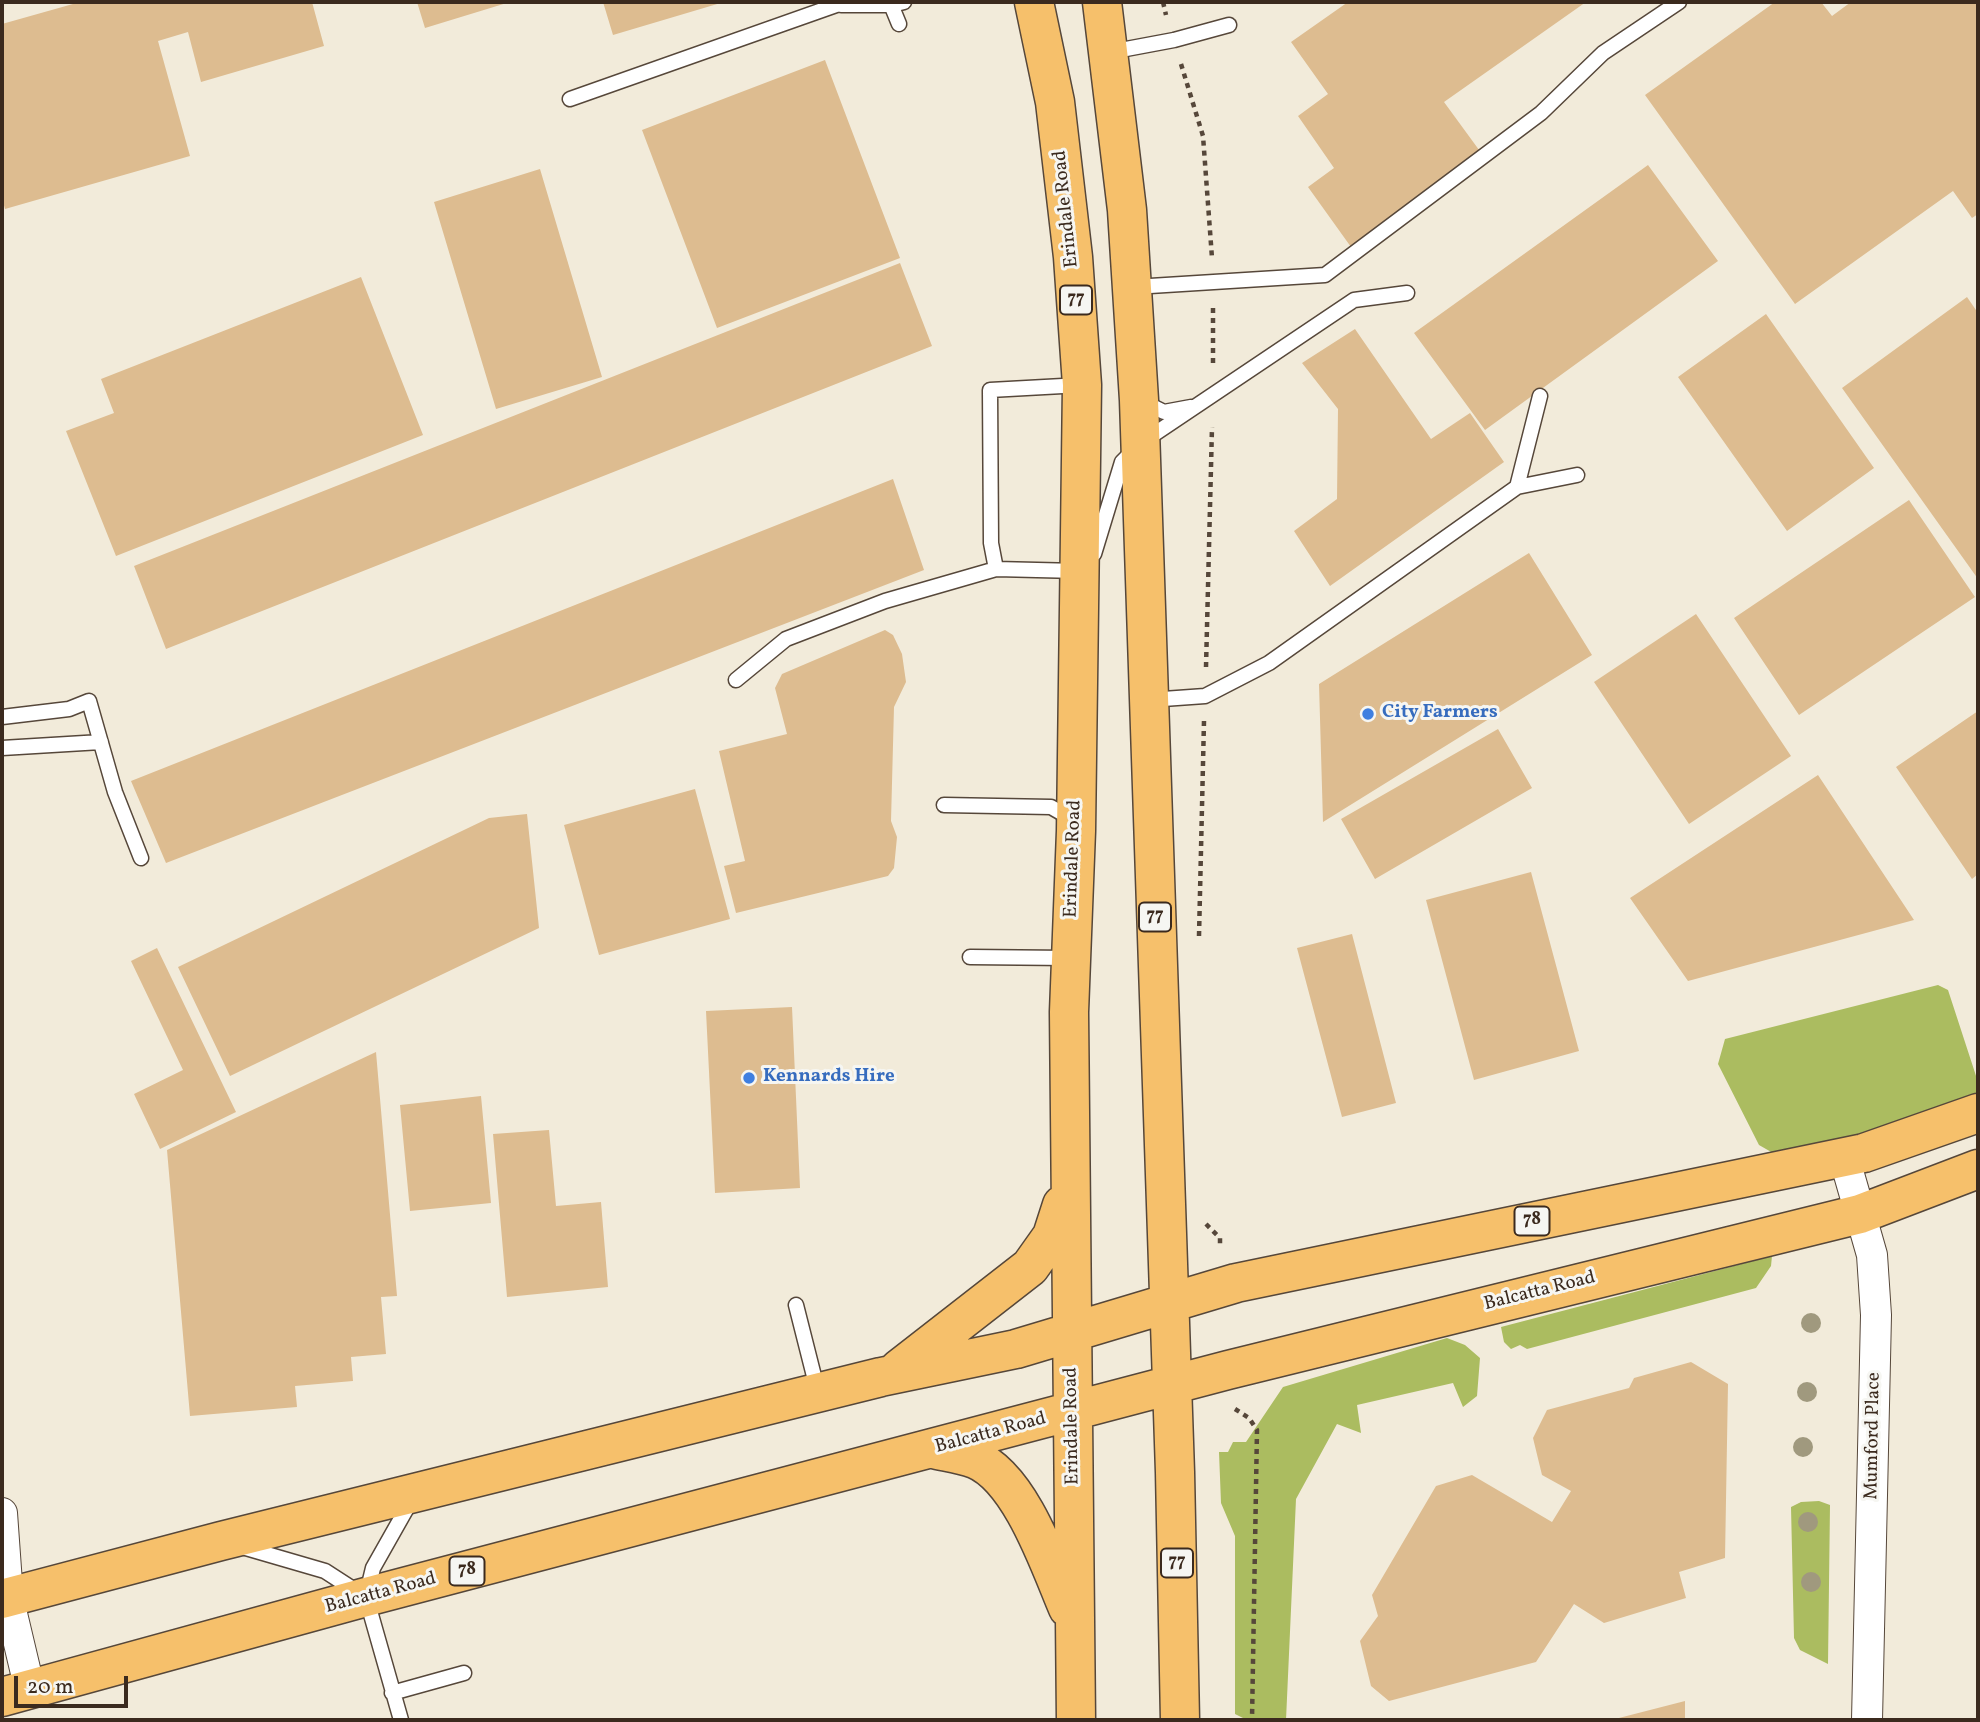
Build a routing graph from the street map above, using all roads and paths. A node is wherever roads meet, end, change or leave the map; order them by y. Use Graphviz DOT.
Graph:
graph roads {
  1 [pos="1034,2"];
  2 [pos="1102,2"];
  3 [pos="1163,2"];
  4 [pos="1679,2"];
  5 [pos="895,3"];
  6 [pos="843,4"];
  7 [pos="899,24"];
  8 [pos="1229,25"];
  9 [pos="1174,40"];
  10 [pos="1109,52"];
  11 [pos="570,99"];
  12 [pos="1213,282"];
  13 [pos="1132,287"];
  14 [pos="1407,293"];
  15 [pos="1082,385"];
  16 [pos="1213,395"];
  17 [pos="1540,396"];
  18 [pos="1139,400"];
  19 [pos="1197,406"];
  20 [pos="1141,443"];
  21 [pos="1577,475"];
  22 [pos="1517,487"];
  23 [pos="996,569"];
  24 [pos="1079,587"];
  25 [pos="737,680"];
  26 [pos="1205,696"];
  27 [pos="1148,700"];
  28 [pos="2,717"];
  29 [pos="102,742"];
  30 [pos="2,748"];
  31 [pos="944,805"];
  32 [pos="1076,831"];
  33 [pos="141,858"];
  34 [pos="1198,944"];
  35 [pos="970,957"];
  36 [pos="1070,958"];
  37 [pos="1978,1114"];
  38 [pos="1844,1157"];
  39 [pos="1978,1169"];
  40 [pos="1069,1184"];
  41 [pos="1860,1214"];
  42 [pos="1202,1220"];
  43 [pos="1220,1238"];
  44 [pos="1168,1302"];
  45 [pos="796,1305"];
  46 [pos="1071,1333"];
  47 [pos="891,1374"];
  48 [pos="1171,1385"];
  49 [pos="819,1392"];
  50 [pos="1234,1408"];
  51 [pos="1073,1412"];
  52 [pos="933,1449"];
  53 [pos="416,1492"];
  54 [pos="2,1513"];
  55 [pos="221,1541"];
  56 [pos="366,1597"];
  57 [pos="5,1598"];
  58 [pos="1075,1623"];
  59 [pos="464,1674"];
  60 [pos="392,1693"];
  61 [pos="16,1694"];
  62 [pos="401,1720"];
  63 [pos="1076,1720"];
  64 [pos="1180,1720"];
  65 [pos="1252,1720"];
  66 [pos="1867,1720"];
  1 -- 15 [label="main road, Erindale Road / 77"];
  2 -- 10 [label="main road, 77"];
  3 -- 9 [label="path"];
  4 -- 12 [label="lane"];
  5 -- 6 [label="lane"];
  5 -- 7 [label="lane"];
  6 -- 11 [label="lane"];
  8 -- 9 [label="lane"];
  9 -- 10 [label="lane"];
  9 -- 12 [label="path"];
  10 -- 13 [label="main road, 77"];
  12 -- 13 [label="lane"];
  12 -- 16 [label="path"];
  13 -- 18 [label="main road, 77"];
  14 -- 16 [label="lane"];
  15 -- 23 [label="lane"];
  15 -- 24 [label="main road, Erindale Road / 77"];
  16 -- 19 [label="lane"];
  16 -- 26 [label="path"];
  17 -- 22 [label="lane"];
  18 -- 19 [label="lane"];
  18 -- 20 [label="main road, 77"];
  19 -- 20 [label="lane"];
  20 -- 24 [label="lane"];
  20 -- 27 [label="main road, 77"];
  21 -- 22 [label="lane"];
  22 -- 26 [label="lane"];
  23 -- 24 [label="lane"];
  23 -- 25 [label="lane"];
  24 -- 32 [label="main road, Erindale Road / 77"];
  26 -- 27 [label="lane"];
  26 -- 34 [label="path"];
  27 -- 44 [label="main road, 77"];
  28 -- 29 [label="lane"];
  29 -- 30 [label="lane"];
  29 -- 33 [label="lane"];
  31 -- 32 [label="lane"];
  32 -- 36 [label="main road, Erindale Road / 77"];
  35 -- 36 [label="lane"];
  36 -- 40 [label="main road, Erindale Road / 77"];
  37 -- 38 [label="main road, 78"];
  38 -- 41 [label="street, Mumford Place"];
  38 -- 44 [label="main road, 78"];
  39 -- 41 [label="main road, Balcatta Road"];
  40 -- 46 [label="main road, Erindale Road / 77"];
  40 -- 47 [label="main road"];
  41 -- 48 [label="main road, Balcatta Road"];
  41 -- 66 [label="street, Mumford Place"];
  42 -- 43 [label="path"];
  44 -- 46 [label="main road, 78"];
  44 -- 48 [label="main road, 77"];
  45 -- 49 [label="lane"];
  46 -- 47 [label="main road, 78"];
  46 -- 51 [label="main road, Erindale Road / 77"];
  47 -- 49 [label="main road, 78"];
  48 -- 51 [label="main road, Balcatta Road / 78"];
  48 -- 64 [label="main road, 77"];
  49 -- 53 [label="main road, 78"];
  50 -- 65 [label="path"];
  51 -- 52 [label="main road, Balcatta Road / 78"];
  51 -- 58 [label="main road, Erindale Road / 77"];
  52 -- 56 [label="main road, Balcatta Road / 78"];
  52 -- 58 [label="main road"];
  53 -- 55 [label="main road, 78"];
  53 -- 56 [label="lane"];
  54 -- 57 [label="street"];
  55 -- 56 [label="lane"];
  55 -- 57 [label="main road, 78"];
  56 -- 60 [label="lane"];
  56 -- 61 [label="main road, Balcatta Road / 78"];
  57 -- 61 [label="street"];
  58 -- 63 [label="main road, Erindale Road / 77"];
  59 -- 60 [label="lane"];
  60 -- 62 [label="lane"];
}
